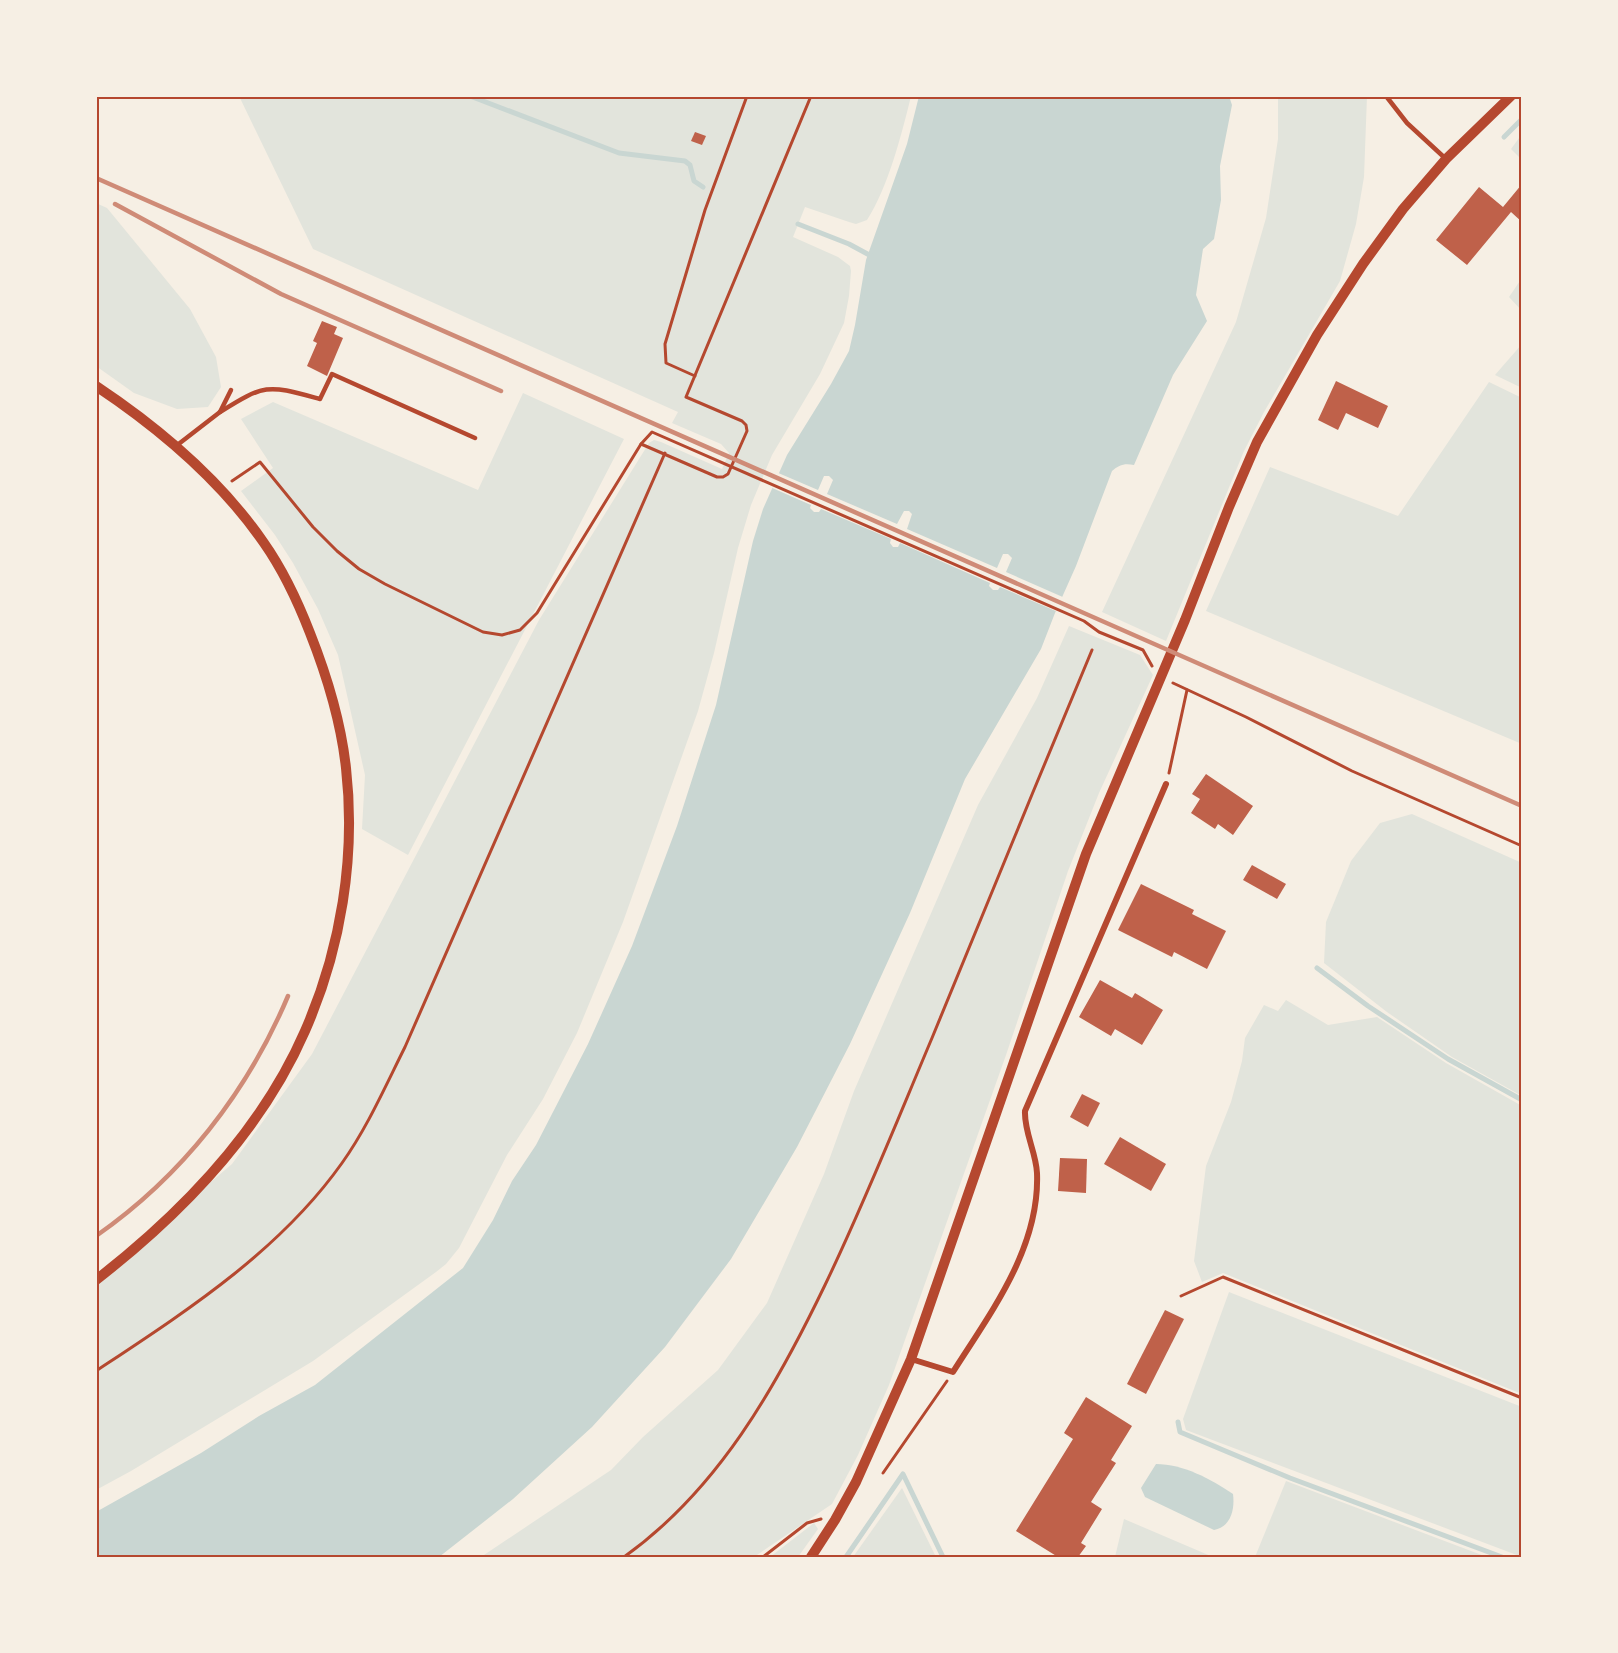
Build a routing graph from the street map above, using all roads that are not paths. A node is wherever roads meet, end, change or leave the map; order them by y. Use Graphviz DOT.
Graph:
graph roads {
  1 [pos="1386,96"];
  2 [pos="1511,96"];
  3 [pos="1446,159"];
  4 [pos="96,386"];
  5 [pos="231,390"];
  6 [pos="220,412"];
  7 [pos="475,438"];
  8 [pos="176,447"];
  9 [pos="1166,784"];
  10 [pos="96,1280"];
  11 [pos="911,1359"];
  12 [pos="811,1557"];
  1 -- 3 [label="lane"];
  2 -- 3 [label="street"];
  3 -- 11 [label="street"];
  4 -- 8 [label="street"];
  5 -- 6 [label="lane"];
  6 -- 7 [label="lane"];
  6 -- 8 [label="lane"];
  8 -- 10 [label="street"];
  9 -- 11 [label="street"];
  11 -- 12 [label="street"];
}
